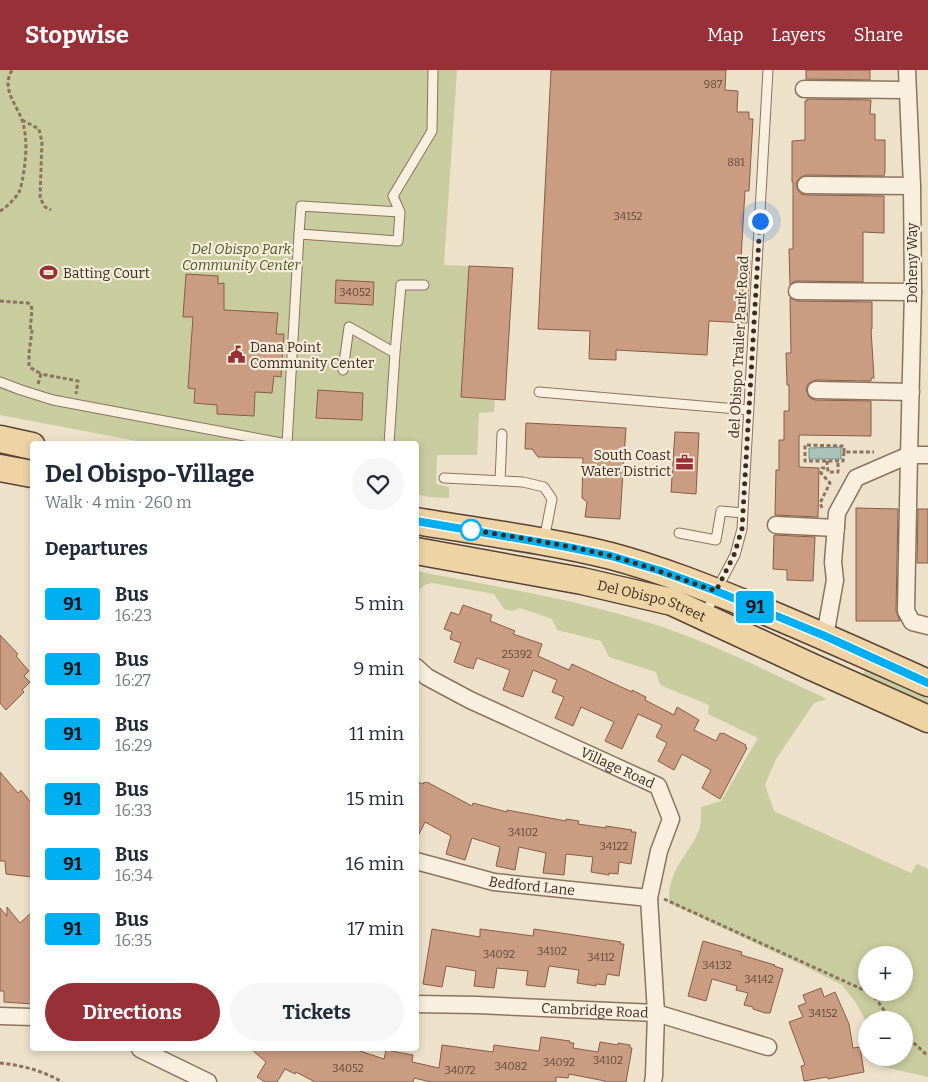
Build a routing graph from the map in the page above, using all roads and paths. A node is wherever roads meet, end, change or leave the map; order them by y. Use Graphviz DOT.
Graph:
graph roads {
  1 [pos="12,70"];
  2 [pos="433,70"];
  3 [pos="768,70"];
  4 [pos="907,70"];
  5 [pos="804,89"];
  6 [pos="907,90"];
  7 [pos="22,119"];
  8 [pos="806,185"];
  9 [pos="912,186"];
  10 [pos="51,210"];
  11 [pos="0,211"];
  12 [pos="400,212"];
  13 [pos="300,234"];
  14 [pos="424,285"];
  15 [pos="797,291"];
  16 [pos="913,292"];
  17 [pos="0,301"];
  18 [pos="395,353"];
  19 [pos="343,370"];
  20 [pos="41,374"];
  21 [pos="0,382"];
  22 [pos="816,390"];
  23 [pos="539,392"];
  24 [pos="911,392"];
  25 [pos="35,394"];
  26 [pos="74,404"];
  27 [pos="749,410"];
  28 [pos="502,434"];
  29 [pos="0,439"];
  30 [pos="271,441"];
  31 [pos="287,441"];
  32 [pos="390,441"];
  33 [pos="30,446"];
  34 [pos="844,452"];
  35 [pos="877,452"];
  36 [pos="909,455"];
  37 [pos="928,455"];
  38 [pos="827,461"];
  39 [pos="838,461"];
  40 [pos="0,468"];
  41 [pos="828,468"];
  42 [pos="30,474"];
  43 [pos="444,478"];
  44 [pos="500,481"];
  45 [pos="822,509"];
  46 [pos="743,514"];
  47 [pos="419,521"];
  48 [pos="776,525"];
  49 [pos="836,528"];
  50 [pos="678,533"];
  51 [pos="544,542"];
  52 [pos="419,552"];
  53 [pos="716,591"];
  54 [pos="705,618"];
  55 [pos="928,626"];
  56 [pos="818,651"];
  57 [pos="419,670"];
  58 [pos="928,683"];
  59 [pos="928,719"];
  60 [pos="419,862"];
  61 [pos="649,896"];
  62 [pos="858,987"];
  63 [pos="419,1004"];
  64 [pos="656,1012"];
  65 [pos="0,1016"];
  66 [pos="30,1017"];
  67 [pos="913,1042"];
  68 [pos="768,1047"];
  69 [pos="144,1051"];
  70 [pos="928,1056"];
  71 [pos="0,1063"];
  72 [pos="62,1082"];
  73 [pos="208,1082"];
  74 [pos="653,1082"];
  1 -- 7 [label="path"];
  2 -- 12 [label="lane"];
  3 -- 27 [label="lane, del Obispo Trailer Park Road"];
  4 -- 6 [label="street, Doheny Way"];
  5 -- 6 [label="street"];
  6 -- 9 [label="street, Doheny Way"];
  7 -- 10 [label="path"];
  7 -- 11 [label="path"];
  8 -- 9 [label="street"];
  9 -- 16 [label="street, Doheny Way"];
  12 -- 13 [label="lane"];
  12 -- 13 [label="lane"];
  13 -- 31 [label="lane"];
  14 -- 18 [label="lane"];
  15 -- 16 [label="street"];
  16 -- 24 [label="street, Doheny Way"];
  17 -- 20 [label="path"];
  18 -- 19 [label="lane"];
  18 -- 32 [label="lane"];
  20 -- 25 [label="path"];
  20 -- 26 [label="path"];
  21 -- 25 [label="lane"];
  22 -- 24 [label="street"];
  23 -- 27 [label="lane"];
  24 -- 36 [label="street, Doheny Way"];
  25 -- 26 [label="lane"];
  26 -- 30 [label="lane"];
  27 -- 46 [label="lane, del Obispo Trailer Park Road"];
  28 -- 44 [label="lane"];
  29 -- 33 [label="main road"];
  34 -- 35 [label="path"];
  34 -- 38 [label="path"];
  34 -- 39 [label="path"];
  36 -- 37 [label="street"];
  36 -- 49 [label="street"];
  36 -- 55 [label="street, Doheny Way"];
  38 -- 39 [label="path"];
  38 -- 41 [label="path"];
  39 -- 41 [label="path"];
  40 -- 42 [label="main road"];
  41 -- 45 [label="path"];
  43 -- 44 [label="lane"];
  44 -- 51 [label="lane"];
  46 -- 50 [label="lane"];
  46 -- 53 [label="lane, del Obispo Trailer Park Road"];
  47 -- 51 [label="main road, Del Obispo Street"];
  48 -- 49 [label="street"];
  49 -- 56 [label="street"];
  51 -- 53 [label="main road, Del Obispo Street"];
  52 -- 54 [label="main road, Del Obispo Street"];
  53 -- 54 [label="lane, del Obispo Trailer Park Road"];
  53 -- 56 [label="main road, Del Obispo Street"];
  54 -- 56 [label="main road, Del Obispo Street"];
  56 -- 58 [label="main road, Del Obispo Street"];
  56 -- 59 [label="main road, Del Obispo Street"];
  57 -- 61 [label="street, Village Road"];
  60 -- 61 [label="street, Bedford Lane"];
  61 -- 62 [label="path"];
  61 -- 64 [label="street, Village Road"];
  63 -- 64 [label="street, Cambridge Road"];
  64 -- 68 [label="street, Cambridge Road"];
  64 -- 74 [label="street, Village Road"];
  65 -- 66 [label="street"];
  67 -- 70 [label="path"];
  69 -- 73 [label="street"];
  71 -- 72 [label="path"];
}
